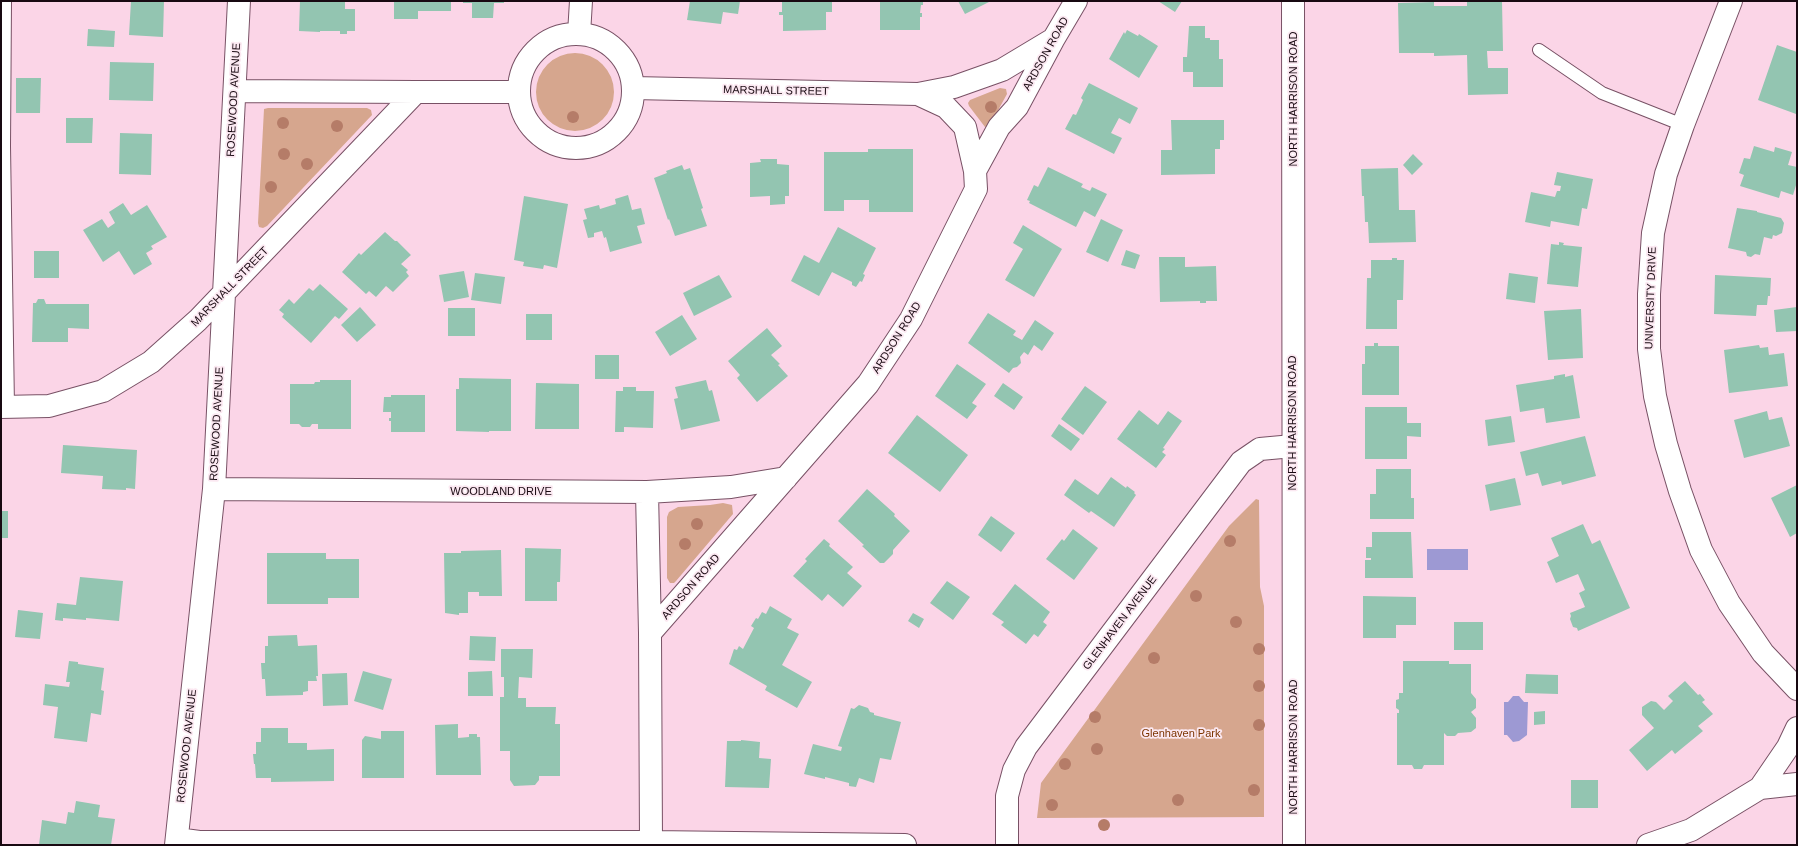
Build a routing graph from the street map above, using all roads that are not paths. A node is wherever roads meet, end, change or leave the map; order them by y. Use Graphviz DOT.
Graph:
graph roads {
  1 [pos="5,1"];
  2 [pos="239,1"];
  3 [pos="581,1"];
  4 [pos="1076,1"];
  5 [pos="1293,1"];
  6 [pos="1731,1"];
  7 [pos="579,34"];
  8 [pos="1053,40"];
  9 [pos="1539,50"];
  10 [pos="633,88"];
  11 [pos="235,92"];
  12 [pos="416,92"];
  13 [pos="518,92"];
  14 [pos="918,94"];
  15 [pos="1683,125"];
  16 [pos="975,171"];
  17 [pos="224,294"];
  18 [pos="5,407"];
  19 [pos="1293,446"];
  20 [pos="786,478"];
  21 [pos="214,489"];
  22 [pos="647,492"];
  23 [pos="650,633"];
  24 [pos="1797,689"];
  25 [pos="1797,728"];
  26 [pos="1797,784"];
  27 [pos="1760,788"];
  28 [pos="177,842"];
  29 [pos="651,842"];
  30 [pos="905,845"];
  31 [pos="1007,845"];
  32 [pos="1294,845"];
  33 [pos="1648,845"];
  1 -- 18 [label="lane"];
  2 -- 11 [label="street, ROSEWOOD AVENUE"];
  3 -- 7 [label="street"];
  4 -- 8 [label="street, ARDSON ROAD"];
  5 -- 19 [label="street, NORTH HARRISON ROAD"];
  6 -- 15 [label="street, UNIVERSITY DRIVE"];
  7 -- 10 [label="street"];
  7 -- 13 [label="street"];
  8 -- 14 [label="street, MARSHALL STREET"];
  8 -- 16 [label="street, ARDSON ROAD"];
  9 -- 15 [label="lane"];
  10 -- 13 [label="street"];
  10 -- 14 [label="street, MARSHALL STREET"];
  11 -- 12 [label="street"];
  11 -- 17 [label="street, ROSEWOOD AVENUE"];
  12 -- 13 [label="street"];
  12 -- 17 [label="street, MARSHALL STREET"];
  14 -- 16 [label="street, MARSHALL STREET"];
  15 -- 24 [label="street, UNIVERSITY DRIVE"];
  16 -- 20 [label="street, ARDSON ROAD"];
  17 -- 18 [label="street, MARSHALL STREET"];
  17 -- 21 [label="street, ROSEWOOD AVENUE"];
  19 -- 31 [label="street, GLENHAVEN AVENUE"];
  19 -- 32 [label="street, NORTH HARRISON ROAD"];
  20 -- 22 [label="street, WOODLAND DRIVE"];
  20 -- 23 [label="street, ARDSON ROAD"];
  21 -- 22 [label="street, WOODLAND DRIVE"];
  21 -- 28 [label="street, ROSEWOOD AVENUE"];
  22 -- 23 [label="street, ARDSON ROAD"];
  23 -- 29 [label="street, ARDSON ROAD"];
  25 -- 27 [label="street"];
  26 -- 27 [label="street"];
  27 -- 33 [label="street"];
  28 -- 29 [label="street"];
  29 -- 30 [label="street"];
}
